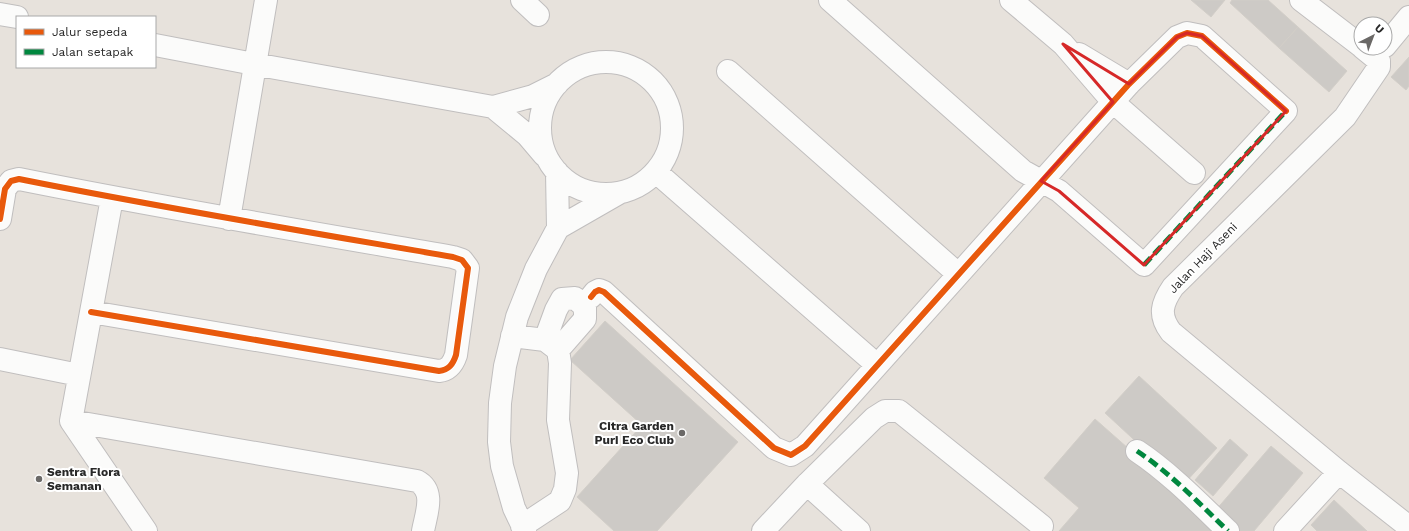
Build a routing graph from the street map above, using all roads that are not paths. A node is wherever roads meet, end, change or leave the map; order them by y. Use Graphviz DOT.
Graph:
graph roads {
  1 [pos="266,0"];
  2 [pos="522,0"];
  3 [pos="830,0"];
  4 [pos="1011,0"];
  5 [pos="1301,0"];
  6 [pos="0,14"];
  7 [pos="538,15"];
  8 [pos="16,17"];
  9 [pos="1409,17"];
  10 [pos="1393,32"];
  11 [pos="1353,35"];
  12 [pos="1063,44"];
  13 [pos="156,45"];
  14 [pos="1377,56"];
  15 [pos="254,64"];
  16 [pos="728,71"];
  17 [pos="557,84"];
  18 [pos="1129,84"];
  19 [pos="1113,102"];
  20 [pos="492,107"];
  21 [pos="553,167"];
  22 [pos="656,172"];
  23 [pos="1194,173"];
  24 [pos="1041,181"];
  25 [pos="620,193"];
  26 [pos="112,198"];
  27 [pos="0,219"];
  28 [pos="229,219"];
  29 [pos="558,228"];
  30 [pos="958,274"];
  31 [pos="591,297"];
  32 [pos="91,312"];
  33 [pos="512,336"];
  34 [pos="0,359"];
  35 [pos="877,365"];
  36 [pos="79,375"];
  37 [pos="71,421"];
  38 [pos="1137,450"];
  39 [pos="1339,472"];
  40 [pos="807,484"];
  41 [pos="1042,526"];
  42 [pos="1409,527"];
  43 [pos="524,529"];
  44 [pos="146,531"];
  45 [pos="423,531"];
  46 [pos="763,531"];
  47 [pos="859,531"];
  48 [pos="1228,531"];
  49 [pos="1285,531"];
  1 -- 15 [label="street"];
  2 -- 7 [label="street"];
  3 -- 24 [label="street"];
  4 -- 12 [label="street"];
  5 -- 11 [label="street"];
  6 -- 8 [label="street"];
  9 -- 10 [label="street"];
  12 -- 18 [label="street"];
  12 -- 19 [label="street"];
  13 -- 15 [label="street"];
  14 -- 39 [label="street, Jalan Haji Aseni"];
  15 -- 20 [label="street"];
  15 -- 28 [label="street"];
  16 -- 30 [label="street"];
  17 -- 20 [label="street"];
  17 -- 21 [label="street"];
  17 -- 22 [label="street"];
  18 -- 19 [label="street"];
  18 -- 24 [label="street"];
  19 -- 23 [label="street"];
  19 -- 24 [label="street"];
  20 -- 21 [label="street"];
  21 -- 25 [label="street"];
  21 -- 29 [label="street"];
  22 -- 25 [label="street"];
  22 -- 35 [label="street"];
  24 -- 30 [label="street"];
  25 -- 29 [label="street"];
  26 -- 27 [label="street"];
  26 -- 28 [label="street"];
  26 -- 32 [label="street"];
  28 -- 32 [label="street"];
  29 -- 33 [label="street"];
  30 -- 35 [label="street"];
  31 -- 35 [label="street"];
  32 -- 36 [label="street"];
  33 -- 43 [label="street"];
  33 -- 43 [label="street"];
  34 -- 36 [label="street"];
  36 -- 37 [label="street"];
  37 -- 44 [label="street"];
  37 -- 45 [label="street"];
  38 -- 48 [label="street"];
  39 -- 42 [label="street"];
  39 -- 49 [label="street"];
  40 -- 41 [label="street"];
  40 -- 46 [label="street"];
  40 -- 47 [label="street"];
}
